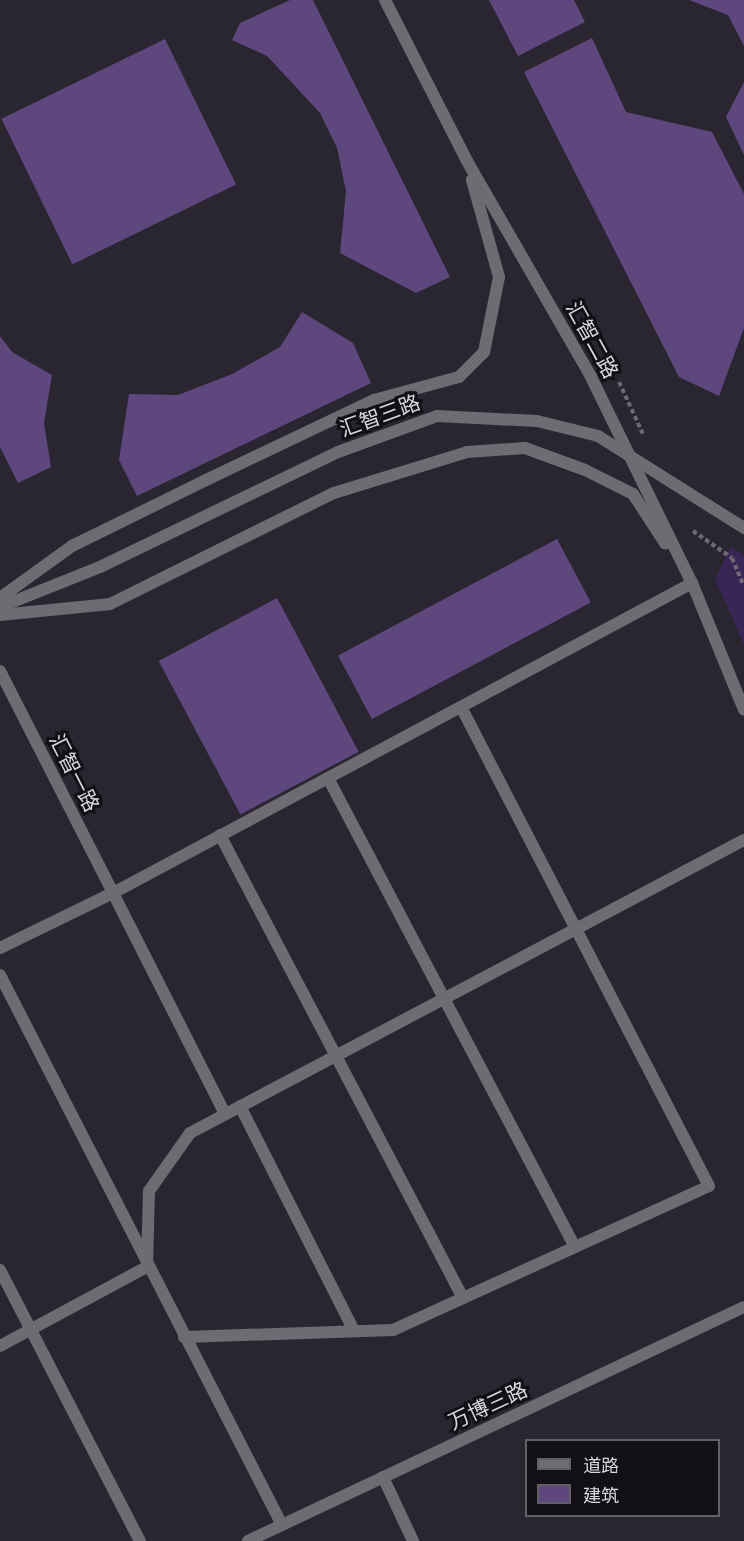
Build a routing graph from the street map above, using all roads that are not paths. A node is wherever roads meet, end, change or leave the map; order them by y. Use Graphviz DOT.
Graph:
graph roads {
  1 [pos="385,0"];
  2 [pos="466,161"];
  3 [pos="744,528"];
  4 [pos="692,583"];
  5 [pos="0,598"];
  6 [pos="0,607"];
  7 [pos="0,615"];
  8 [pos="0,671"];
  9 [pos="461,707"];
  10 [pos="744,710"];
  11 [pos="328,778"];
  12 [pos="220,835"];
  13 [pos="744,840"];
  14 [pos="113,892"];
  15 [pos="575,929"];
  16 [pos="0,948"];
  17 [pos="0,975"];
  18 [pos="444,999"];
  19 [pos="336,1056"];
  20 [pos="240,1106"];
  21 [pos="225,1114"];
  22 [pos="574,1247"];
  23 [pos="147,1267"];
  24 [pos="0,1270"];
  25 [pos="463,1298"];
  26 [pos="744,1307"];
  27 [pos="31,1330"];
  28 [pos="354,1331"];
  29 [pos="184,1337"];
  30 [pos="0,1346"];
  31 [pos="383,1477"];
  32 [pos="282,1525"];
  33 [pos="140,1541"];
  34 [pos="248,1541"];
  35 [pos="413,1541"];
  1 -- 2 [label="street, 汇智二路"];
  2 -- 4 [label="street, 汇智二路"];
  2 -- 5 [label="street"];
  3 -- 6 [label="street, 汇智三路, bridge"];
  4 -- 7 [label="street"];
  4 -- 9 [label="street"];
  4 -- 10 [label="street, 汇智二路"];
  8 -- 14 [label="street, 汇智一路"];
  9 -- 11 [label="street"];
  9 -- 15 [label="street"];
  11 -- 12 [label="street"];
  11 -- 18 [label="street"];
  12 -- 14 [label="street"];
  12 -- 19 [label="street"];
  13 -- 15 [label="street"];
  14 -- 16 [label="street"];
  14 -- 21 [label="street, 汇智一路"];
  15 -- 18 [label="street"];
  15 -- 22 [label="street"];
  17 -- 23 [label="street"];
  18 -- 19 [label="street"];
  18 -- 22 [label="street"];
  19 -- 20 [label="street"];
  19 -- 25 [label="street"];
  20 -- 21 [label="street"];
  20 -- 28 [label="street"];
  21 -- 23 [label="street"];
  22 -- 25 [label="street"];
  23 -- 27 [label="street"];
  23 -- 29 [label="street"];
  24 -- 27 [label="street"];
  25 -- 28 [label="street"];
  26 -- 31 [label="street, 万博三路"];
  27 -- 30 [label="street"];
  27 -- 33 [label="street"];
  28 -- 29 [label="street"];
  29 -- 32 [label="street"];
  31 -- 32 [label="street, 万博三路"];
  31 -- 35 [label="street"];
  32 -- 34 [label="street, 万博三路"];
}
